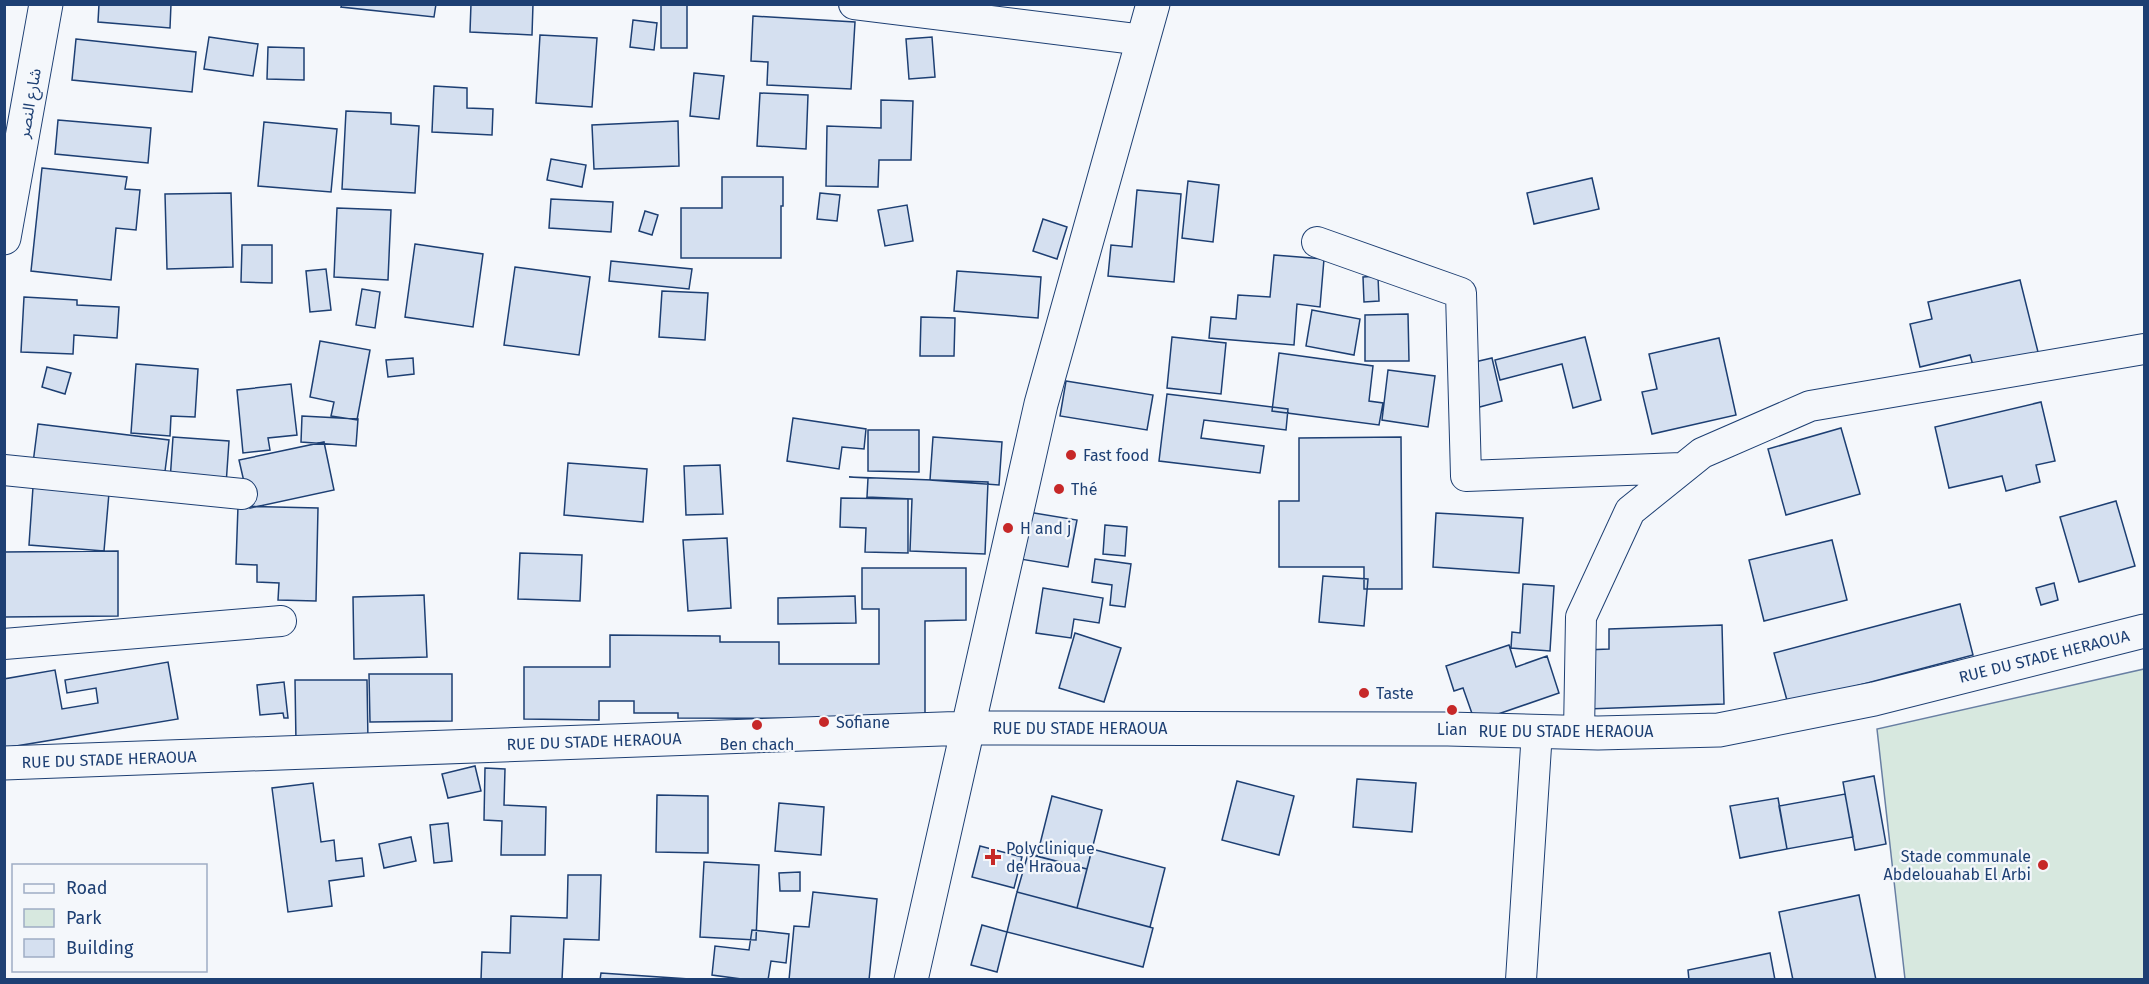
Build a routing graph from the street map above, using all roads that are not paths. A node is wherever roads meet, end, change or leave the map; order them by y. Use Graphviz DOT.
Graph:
graph roads {
  1 [pos="46,4"];
  2 [pos="854,4"];
  3 [pos="1153,4"];
  4 [pos="1143,40"];
  5 [pos="4,238"];
  6 [pos="1317,242"];
  7 [pos="2145,349"];
  8 [pos="1683,468"];
  9 [pos="4,470"];
  10 [pos="242,494"];
  11 [pos="281,621"];
  12 [pos="2145,631"];
  13 [pos="4,644"];
  14 [pos="969,728"];
  15 [pos="1537,731"];
  16 [pos="1579,732"];
  17 [pos="4,763"];
  18 [pos="911,980"];
  19 [pos="1521,980"];
  1 -- 5 [label="street, شارع النصر"];
  2 -- 4 [label="street"];
  3 -- 4 [label="street"];
  4 -- 14 [label="street"];
  6 -- 8 [label="street"];
  7 -- 8 [label="street"];
  8 -- 16 [label="street"];
  9 -- 10 [label="street"];
  11 -- 13 [label="street"];
  12 -- 16 [label="street, RUE DU STADE HERAOUA"];
  14 -- 15 [label="street, RUE DU STADE HERAOUA"];
  14 -- 17 [label="street, RUE DU STADE HERAOUA"];
  14 -- 18 [label="street"];
  15 -- 16 [label="street, RUE DU STADE HERAOUA"];
  15 -- 19 [label="street"];
}
